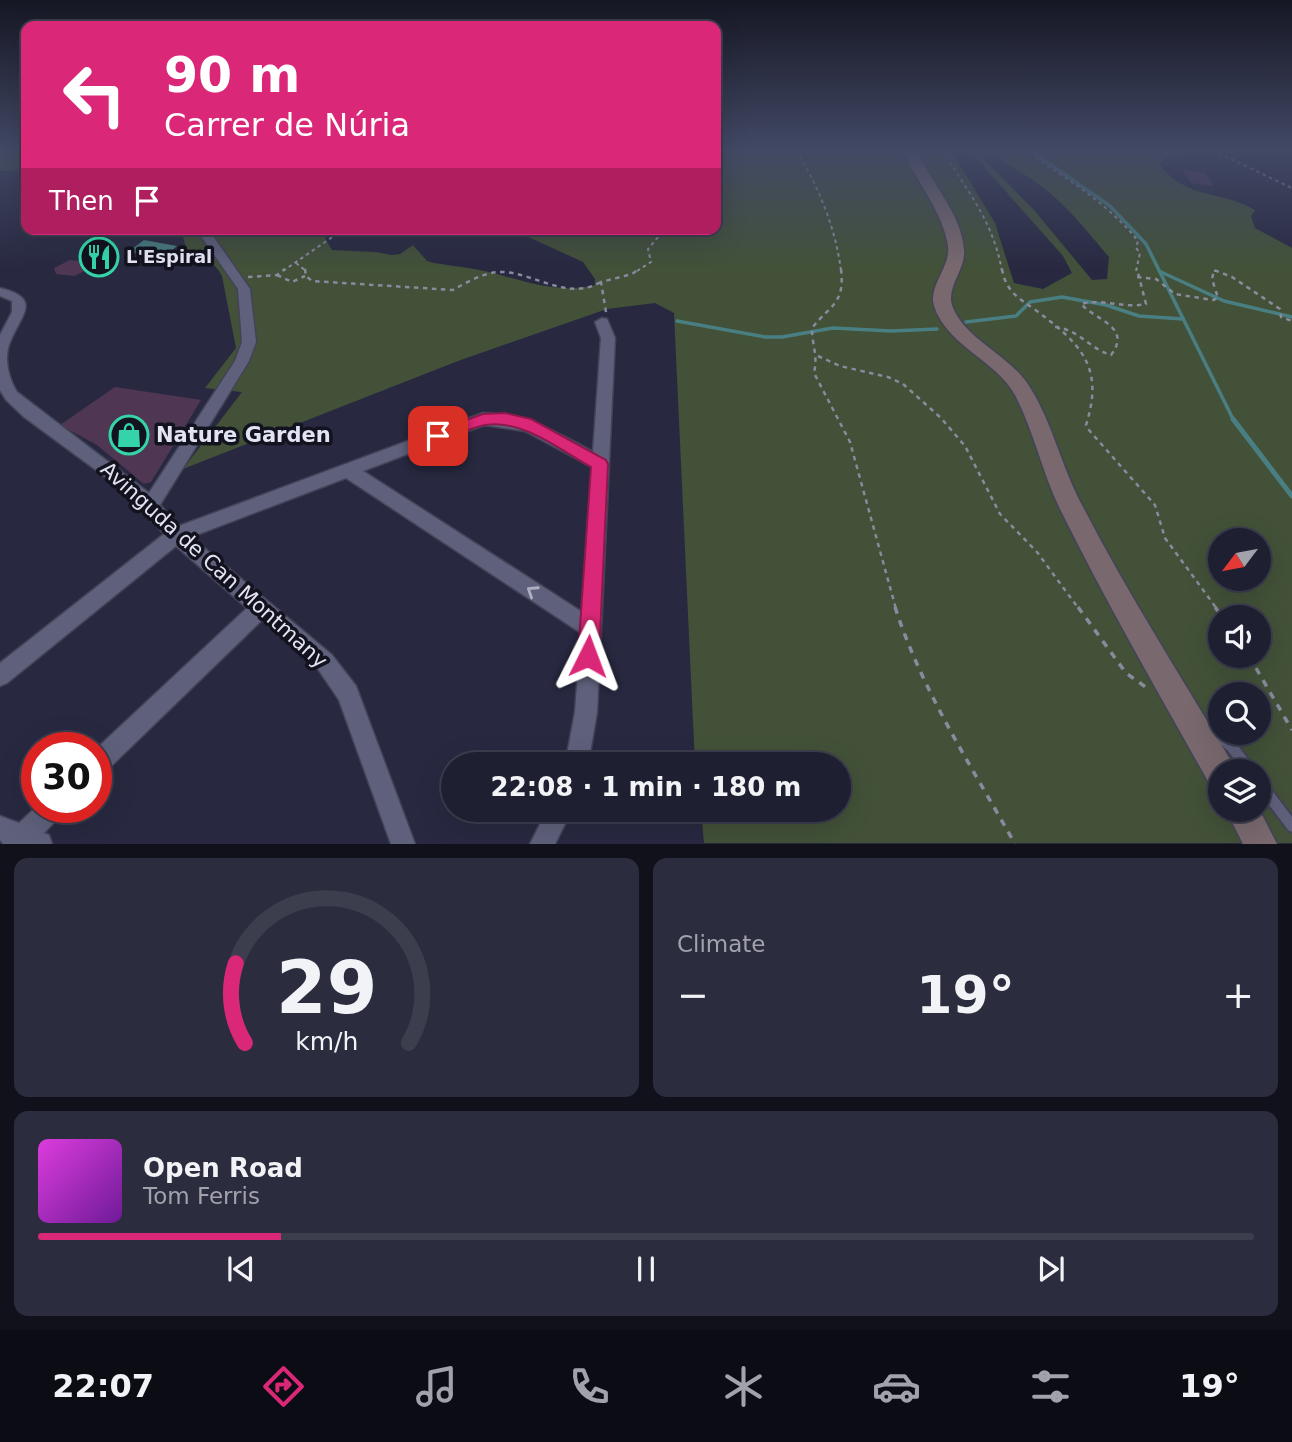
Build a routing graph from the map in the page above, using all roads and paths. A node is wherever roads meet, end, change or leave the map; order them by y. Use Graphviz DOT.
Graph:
graph roads {
  1 [pos="815,189"];
  2 [pos="928,189"];
  3 [pos="967,189"];
  4 [pos="1079,189"];
  5 [pos="206,235"];
  6 [pos="336,235"];
  7 [pos="661,235"];
  8 [pos="296,263"];
  9 [pos="277,275"];
  10 [pos="306,276"];
  11 [pos="1137,277"];
  12 [pos="237,278"];
  13 [pos="601,282"];
  14 [pos="0,292"];
  15 [pos="1292,321"];
  16 [pos="602,322"];
  17 [pos="1055,327"];
  18 [pos="818,356"];
  19 [pos="600,464"];
  20 [pos="348,470"];
  21 [pos="150,504"];
  22 [pos="176,535"];
  23 [pos="1214,605"];
  24 [pos="261,608"];
  25 [pos="590,628"];
  26 [pos="1256,668"];
  27 [pos="0,676"];
  28 [pos="1146,688"];
  29 [pos="1178,702"];
  30 [pos="1292,730"];
  31 [pos="112,750"];
  32 [pos="578,752"];
  33 [pos="1212,759"];
  34 [pos="1241,759"];
  35 [pos="1271,798"];
  36 [pos="553,822"];
  37 [pos="1249,822"];
  38 [pos="35,823"];
  39 [pos="1292,826"];
  40 [pos="19,838"];
  41 [pos="404,844"];
  42 [pos="542,844"];
  43 [pos="1015,844"];
  44 [pos="1261,844"];
  1 -- 18 [label="path"];
  2 -- 29 [label="main road"];
  3 -- 17 [label="path"];
  4 -- 11 [label="path"];
  5 -- 12 [label="street"];
  6 -- 8 [label="path"];
  7 -- 13 [label="path"];
  8 -- 9 [label="path"];
  8 -- 10 [label="path"];
  9 -- 10 [label="path"];
  9 -- 12 [label="path"];
  10 -- 13 [label="path"];
  11 -- 15 [label="path"];
  11 -- 17 [label="path"];
  12 -- 21 [label="street"];
  13 -- 16 [label="path"];
  14 -- 21 [label="street, Avinguda de Can Montmany"];
  16 -- 19 [label="street"];
  17 -- 23 [label="path"];
  18 -- 28 [label="path"];
  18 -- 43 [label="path"];
  19 -- 20 [label="street"];
  19 -- 25 [label="street"];
  20 -- 22 [label="street"];
  25 -- 20 [label="street, one-way"];
  21 -- 22 [label="street, Avinguda de Can Montmany"];
  22 -- 24 [label="street, Avinguda de Can Montmany"];
  22 -- 27 [label="street"];
  24 -- 31 [label="street"];
  24 -- 41 [label="street, Avinguda de Can Montmany"];
  25 -- 32 [label="street"];
  26 -- 30 [label="path"];
  29 -- 33 [label="main road"];
  29 -- 34 [label="lane"];
  35 -- 39 [label="lane"];
  36 -- 42 [label="street"];
  37 -- 44 [label="main road"];
  38 -- 40 [label="street"];
}
